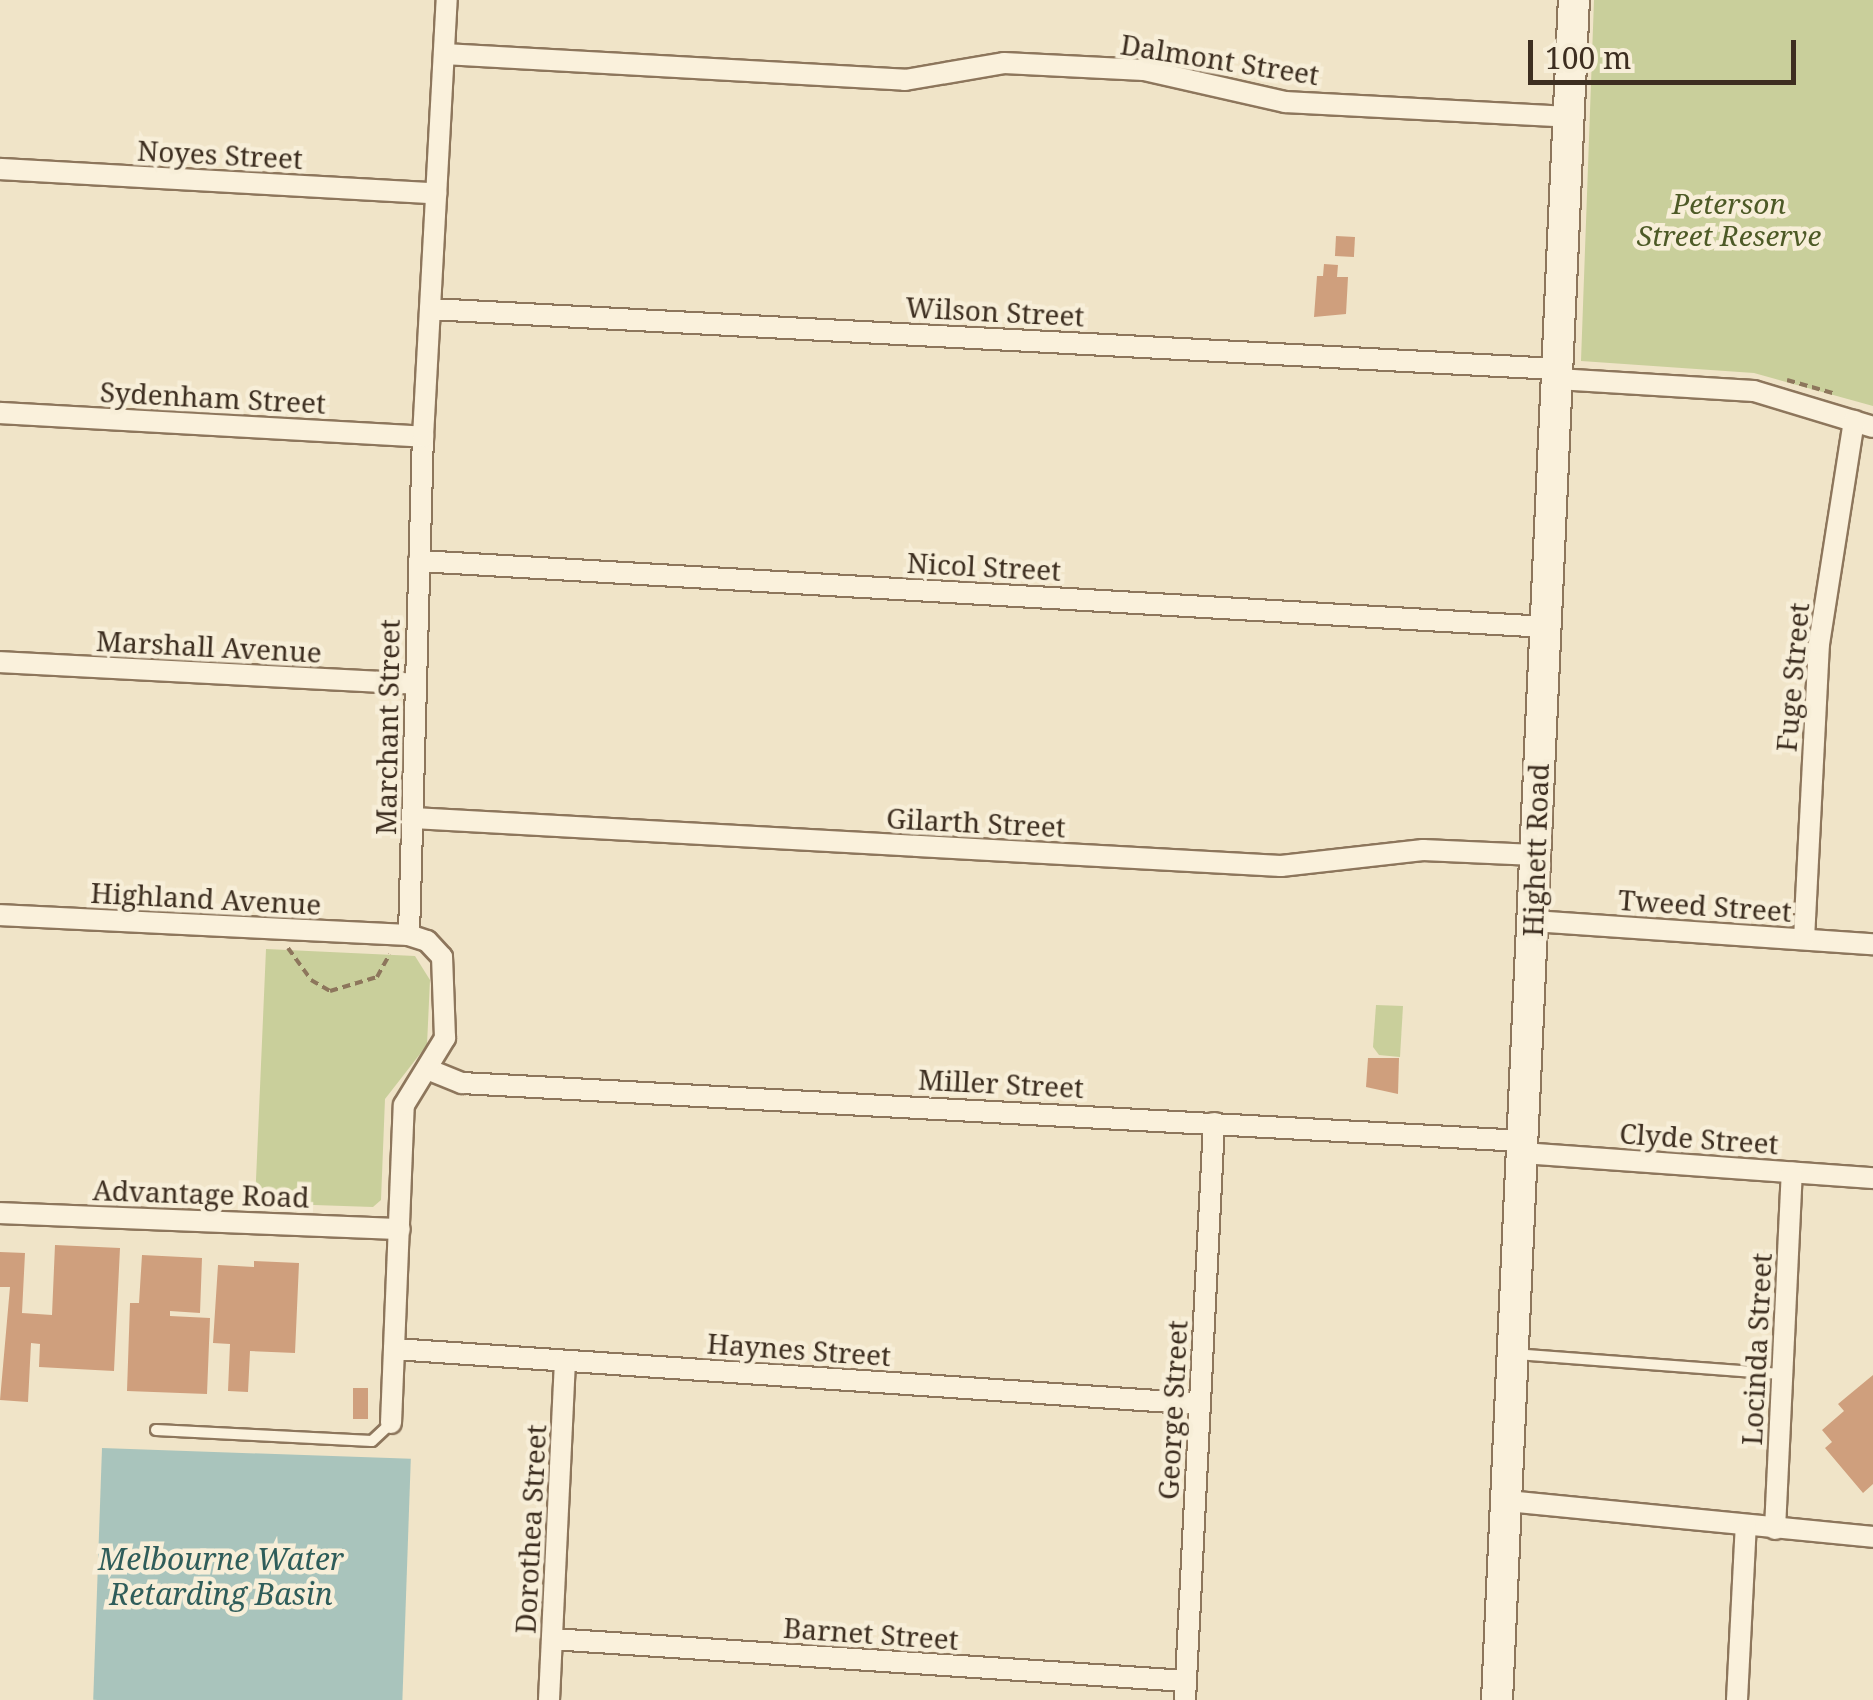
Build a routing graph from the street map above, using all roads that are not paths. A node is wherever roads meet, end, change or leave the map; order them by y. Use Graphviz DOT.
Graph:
graph roads {
  1 [pos="446,0"];
  2 [pos="1574,0"];
  3 [pos="444,54"];
  4 [pos="1569,118"];
  5 [pos="0,169"];
  6 [pos="436,193"];
  7 [pos="430,309"];
  8 [pos="1557,374"];
  9 [pos="0,412"];
  10 [pos="1864,424"];
  11 [pos="423,436"];
  12 [pos="419,561"];
  13 [pos="1545,626"];
  14 [pos="0,662"];
  15 [pos="416,684"];
  16 [pos="413,818"];
  17 [pos="1535,855"];
  18 [pos="0,916"];
  19 [pos="1532,921"];
  20 [pos="399,934"];
  21 [pos="1804,939"];
  22 [pos="1873,944"];
  23 [pos="442,1050"];
  24 [pos="426,1069"];
  25 [pos="476,1082"];
  26 [pos="1214,1122"];
  27 [pos="1522,1147"];
  28 [pos="1792,1172"];
  29 [pos="1873,1178"];
  30 [pos="0,1213"];
  31 [pos="400,1229"];
  32 [pos="394,1349"];
  33 [pos="1513,1354"];
  34 [pos="566,1361"];
  35 [pos="1783,1374"];
  36 [pos="1200,1404"];
  37 [pos="391,1423"];
  38 [pos="156,1430"];
  39 [pos="1506,1508"];
  40 [pos="1746,1526"];
  41 [pos="1775,1529"];
  42 [pos="1873,1537"];
  43 [pos="552,1639"];
  44 [pos="1186,1691"];
  45 [pos="550,1700"];
  46 [pos="1497,1700"];
  47 [pos="1737,1700"];
  1 -- 3 [label="street, Marchant Street"];
  2 -- 4 [label="street, Highett Road"];
  3 -- 4 [label="street, Dalmont Street"];
  3 -- 6 [label="street, Marchant Street"];
  4 -- 8 [label="street, Highett Road"];
  5 -- 6 [label="street, Noyes Street"];
  6 -- 7 [label="street, Marchant Street"];
  7 -- 8 [label="street, Wilson Street"];
  7 -- 11 [label="street, Marchant Street"];
  8 -- 10 [label="street, Wilson Street"];
  8 -- 13 [label="street, Highett Road"];
  9 -- 11 [label="street, Sydenham Street"];
  10 -- 21 [label="street, Fuge Street"];
  11 -- 12 [label="street, Marchant Street"];
  12 -- 13 [label="street, Nicol Street"];
  12 -- 15 [label="street, Marchant Street"];
  13 -- 17 [label="street, Highett Road"];
  14 -- 15 [label="street, Marshall Avenue"];
  15 -- 16 [label="street, Marchant Street"];
  16 -- 17 [label="street, Gilarth Street"];
  16 -- 20 [label="street, Marchant Street"];
  17 -- 19 [label="street, Highett Road"];
  18 -- 20 [label="street, Highland Avenue"];
  19 -- 21 [label="street, Tweed Street"];
  19 -- 27 [label="street, Highett Road"];
  20 -- 23 [label="street"];
  21 -- 22 [label="street, Tweed Street"];
  23 -- 24 [label="street"];
  23 -- 25 [label="street"];
  24 -- 25 [label="street, Miller Street"];
  24 -- 31 [label="street"];
  25 -- 26 [label="street, Miller Street"];
  26 -- 27 [label="street, Miller Street"];
  26 -- 36 [label="street, George Street"];
  27 -- 28 [label="street, Clyde Street"];
  27 -- 33 [label="street, Highett Road"];
  28 -- 29 [label="street, Clyde Street"];
  28 -- 35 [label="street, Locinda Street"];
  30 -- 31 [label="street, Advantage Road"];
  31 -- 32 [label="street"];
  32 -- 34 [label="street, Haynes Street"];
  32 -- 37 [label="street"];
  33 -- 35 [label="lane"];
  33 -- 39 [label="street, Highett Road"];
  34 -- 36 [label="street, Haynes Street"];
  34 -- 43 [label="street, Dorothea Street"];
  35 -- 41 [label="street, Locinda Street"];
  36 -- 44 [label="street, George Street"];
  37 -- 38 [label="lane"];
  39 -- 40 [label="street"];
  39 -- 46 [label="street, Highett Road"];
  40 -- 41 [label="street"];
  40 -- 47 [label="street"];
  41 -- 42 [label="street"];
  43 -- 44 [label="street, Barnet Street"];
  43 -- 45 [label="street, Dorothea Street"];
}
